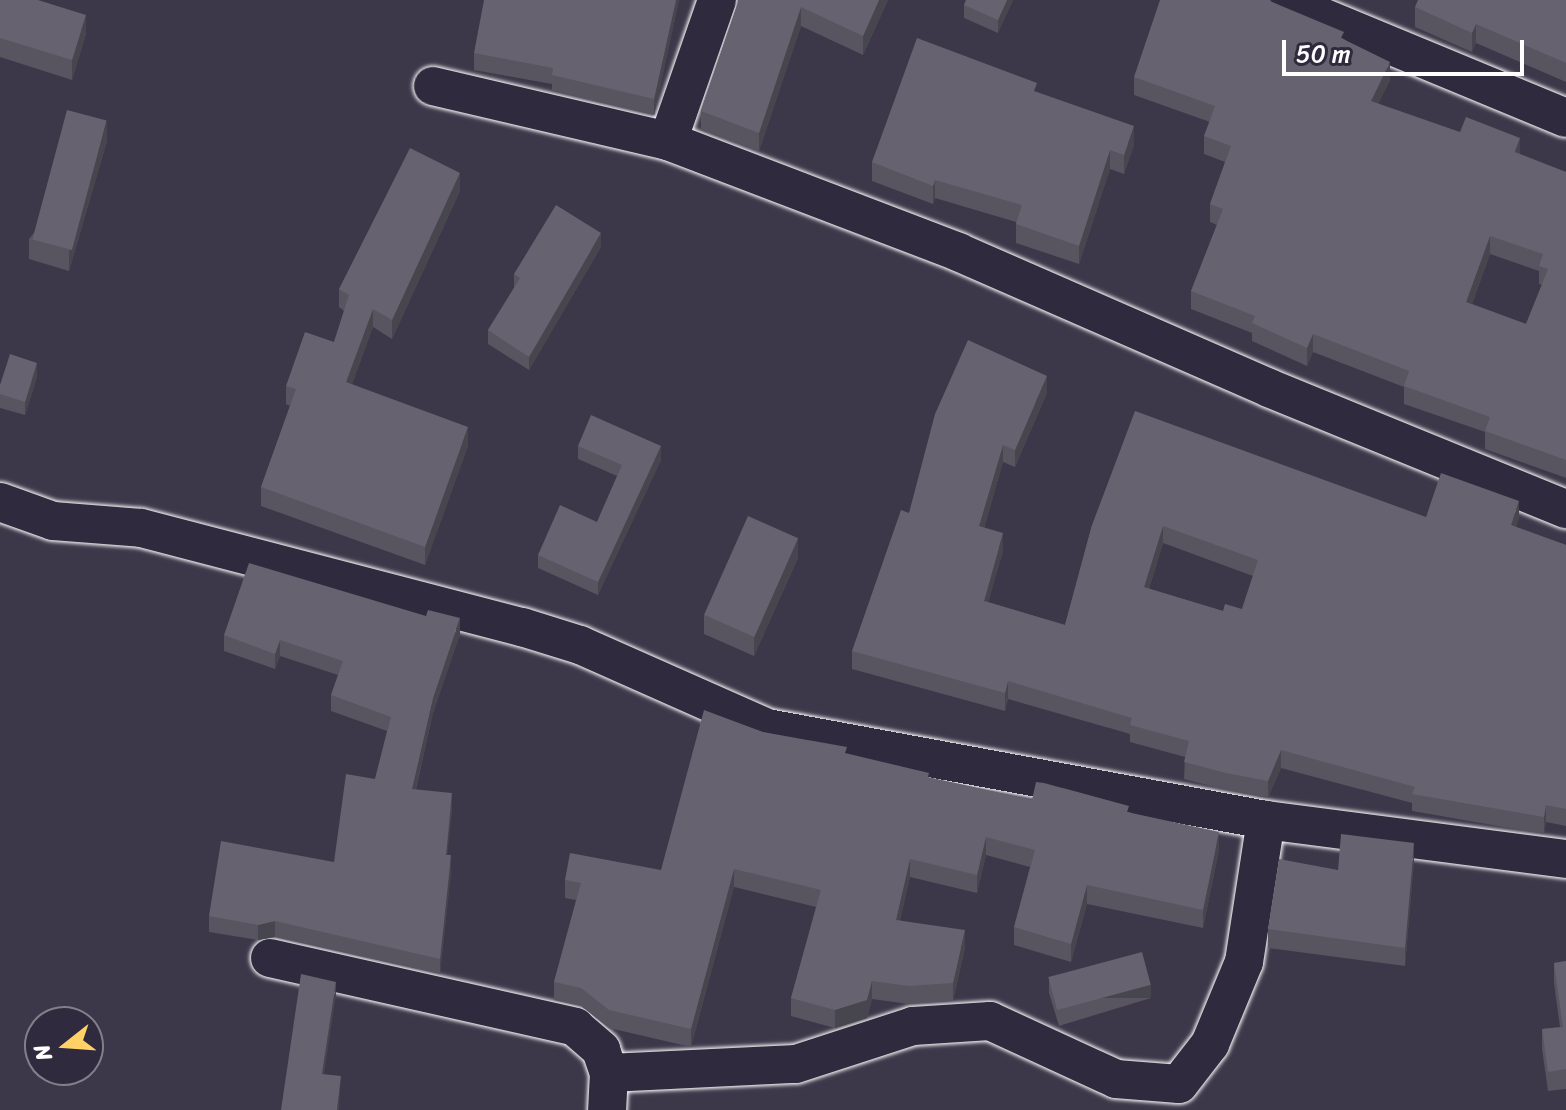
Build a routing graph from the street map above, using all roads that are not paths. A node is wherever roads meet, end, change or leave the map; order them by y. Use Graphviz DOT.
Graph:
graph roads {
  1 [pos="717,0"];
  2 [pos="1281,0"];
  3 [pos="433,86"];
  4 [pos="1566,118"];
  5 [pos="668,141"];
  6 [pos="0,502"];
  7 [pos="1566,509"];
  8 [pos="1266,820"];
  9 [pos="1566,859"];
  10 [pos="270,958"];
  11 [pos="608,1092"];
  1 -- 5 [label="street"];
  2 -- 4 [label="street"];
  3 -- 5 [label="street"];
  5 -- 7 [label="street"];
  6 -- 8 [label="street"];
  8 -- 9 [label="street"];
  8 -- 11 [label="street"];
  10 -- 11 [label="street"];
}
